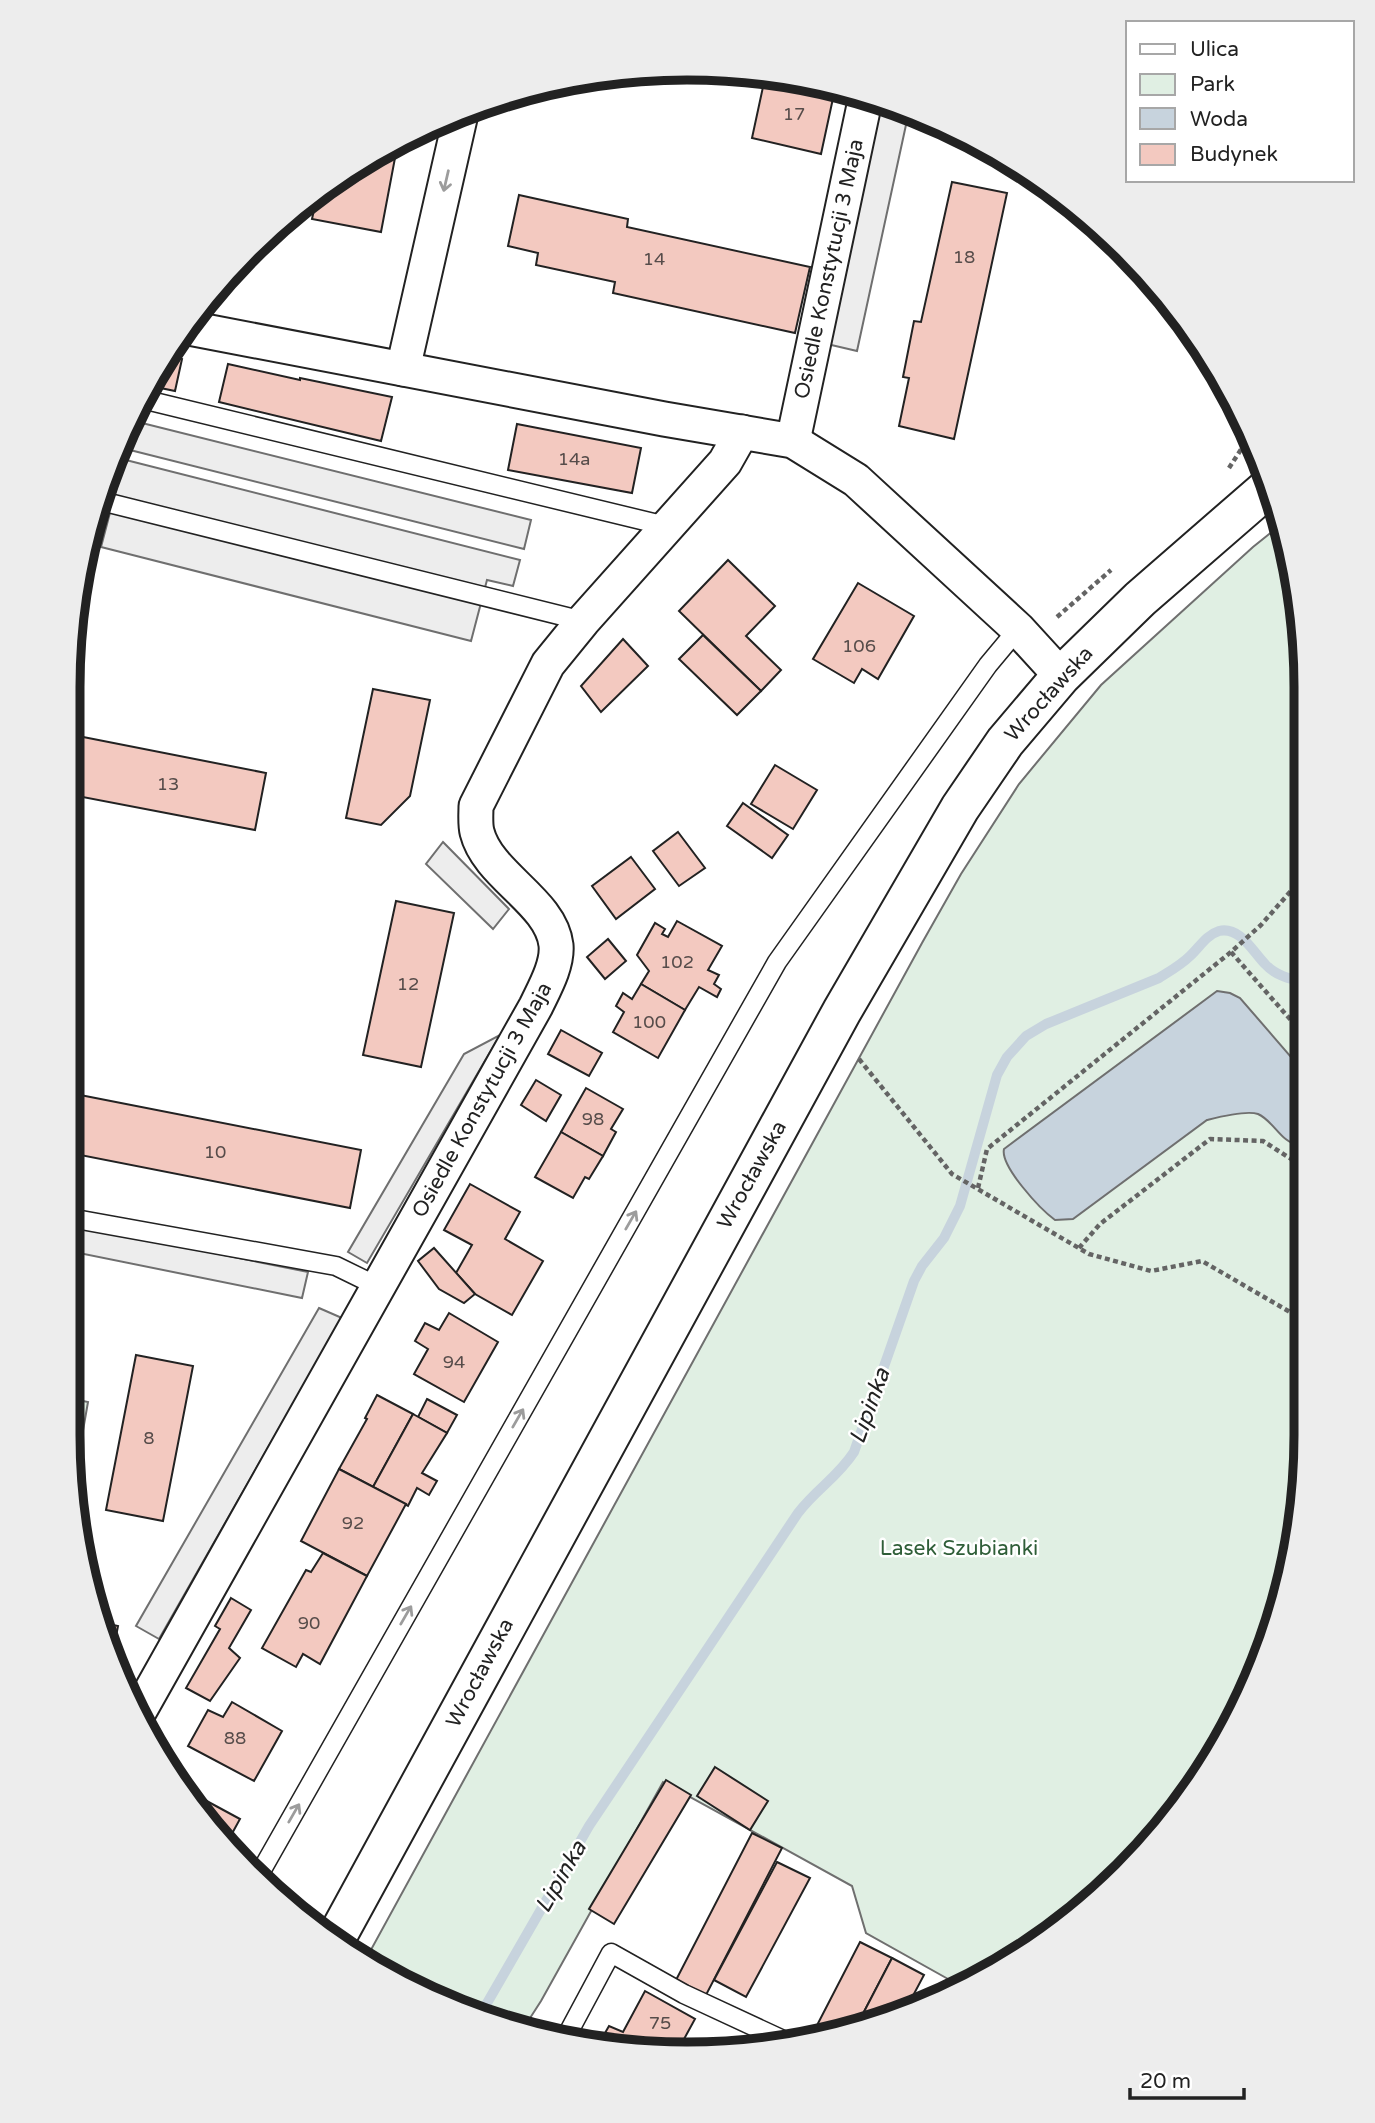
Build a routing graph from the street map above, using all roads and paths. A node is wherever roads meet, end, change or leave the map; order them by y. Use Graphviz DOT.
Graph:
graph roads {
  1 [pos="864,107"];
  2 [pos="458,126"];
  3 [pos="198,330"];
  4 [pos="403,369"];
  5 [pos="152,402"];
  6 [pos="742,432"];
  7 [pos="793,441"];
  8 [pos="1262,493"];
  9 [pos="109,503"];
  10 [pos="666,526"];
  11 [pos="583,621"];
  12 [pos="1018,629"];
  13 [pos="1060,676"];
  14 [pos="1294,887"];
  15 [pos="1233,950"];
  16 [pos="1294,1023"];
  17 [pos="833,1027"];
  18 [pos="1294,1161"];
  19 [pos="978,1188"];
  20 [pos="80,1220"];
  21 [pos="1079,1248"];
  22 [pos="379,1287"];
  23 [pos="1294,1314"];
  24 [pos="143,1704"];
  25 [pos="262,1869"];
  26 [pos="339,1932"];
  27 [pos="569,2031"];
  28 [pos="774,2036"];
  1 -- 7 [label="street, Osiedle Konstytucji 3 Maja"];
  2 -- 4 [label="street, one-way"];
  3 -- 4 [label="street"];
  4 -- 6 [label="street"];
  5 -- 10 [label="lane"];
  6 -- 7 [label="street"];
  6 -- 10 [label="street, Osiedle Konstytucji 3 Maja"];
  7 -- 12 [label="street"];
  8 -- 13 [label="street, Wrocławska"];
  9 -- 11 [label="lane"];
  10 -- 11 [label="street, Osiedle Konstytucji 3 Maja"];
  11 -- 22 [label="street, Osiedle Konstytucji 3 Maja"];
  12 -- 13 [label="street"];
  25 -- 12 [label="lane, one-way"];
  13 -- 17 [label="street, Wrocławska"];
  14 -- 15 [label="path"];
  15 -- 16 [label="path"];
  15 -- 19 [label="path"];
  17 -- 19 [label="path"];
  17 -- 26 [label="street, Wrocławska"];
  18 -- 21 [label="path"];
  19 -- 21 [label="path"];
  20 -- 22 [label="lane"];
  21 -- 23 [label="path"];
  22 -- 24 [label="street, Osiedle Konstytucji 3 Maja"];
  27 -- 28 [label="lane"];
}
